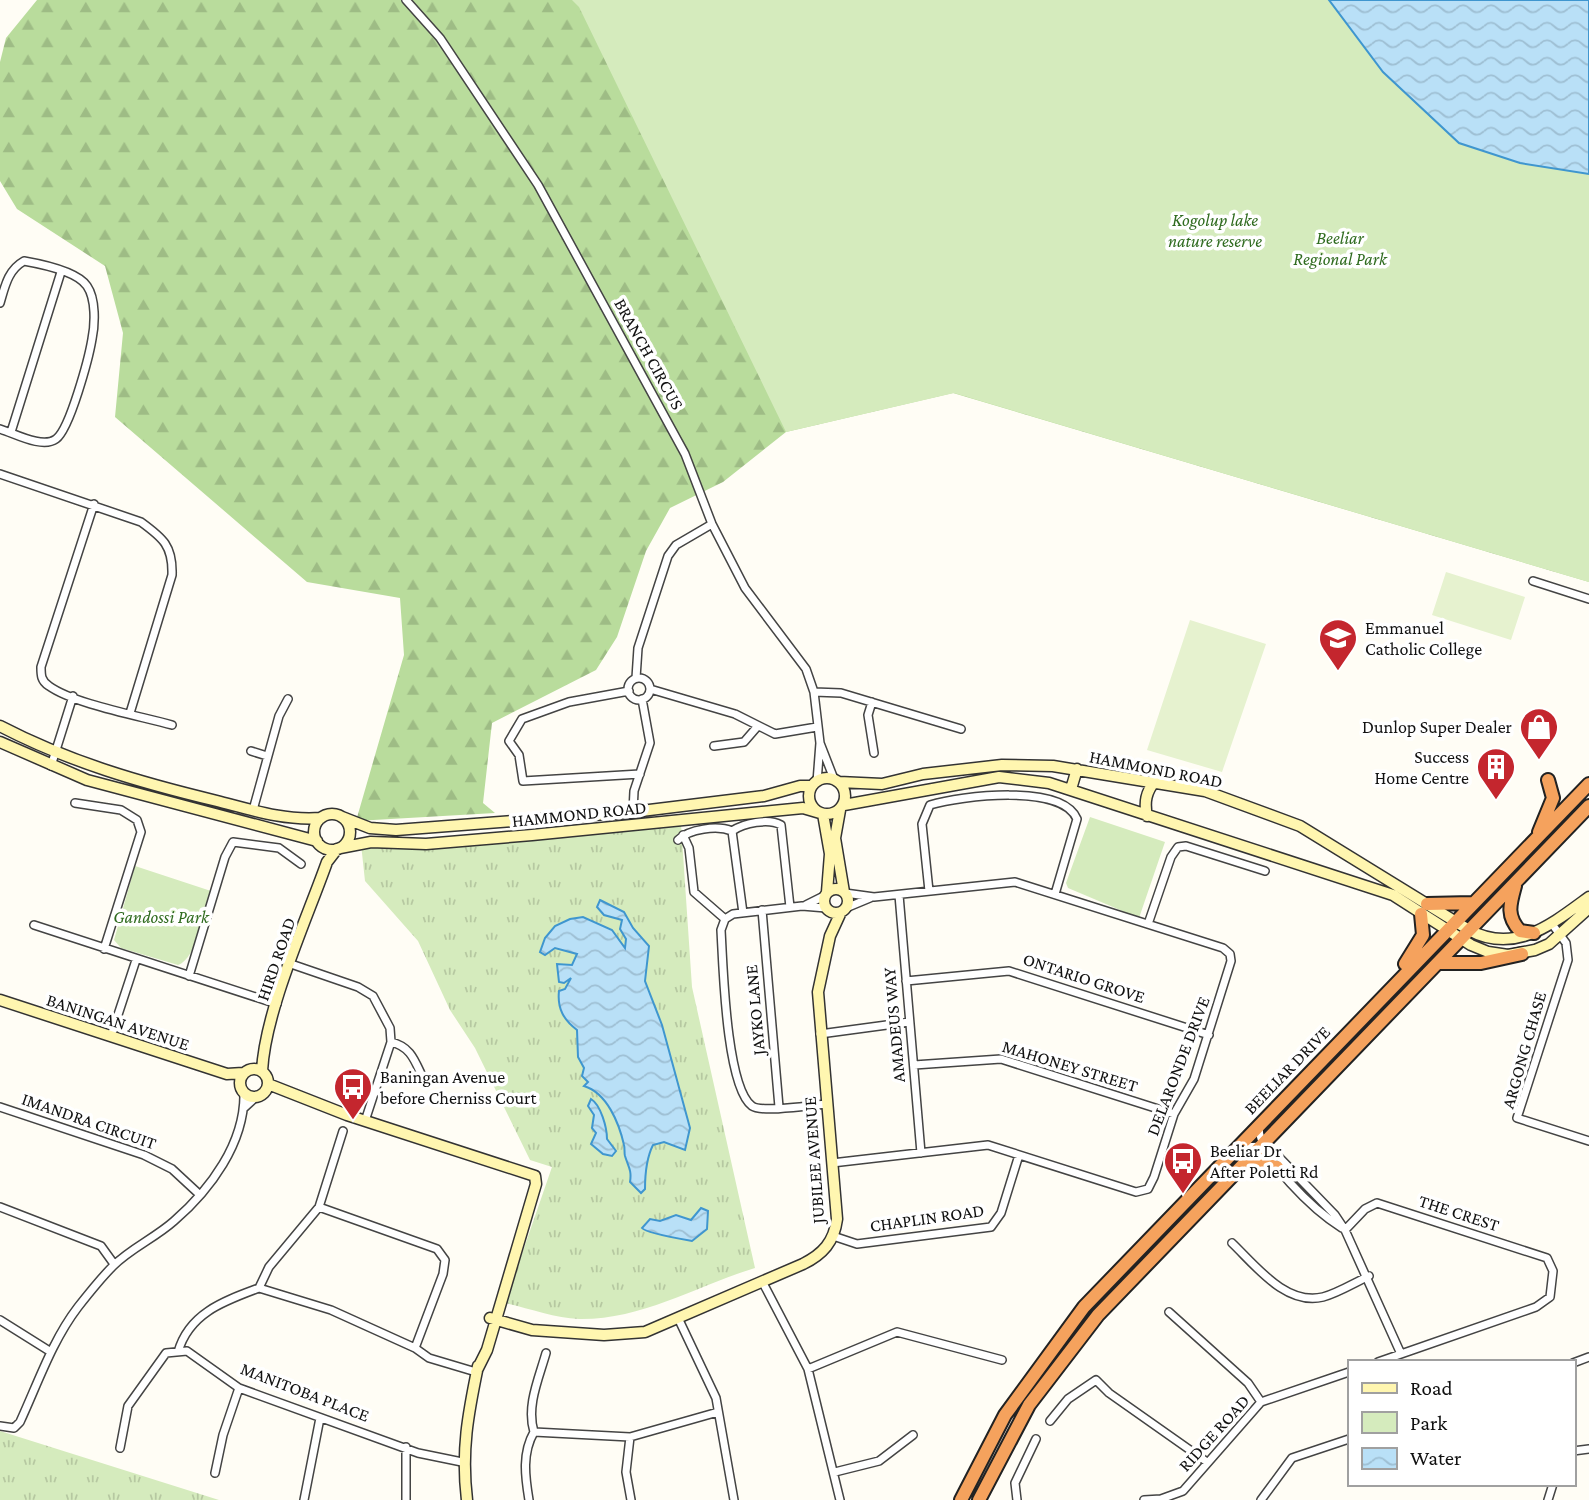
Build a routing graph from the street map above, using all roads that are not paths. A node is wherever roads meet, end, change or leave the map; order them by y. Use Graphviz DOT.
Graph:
graph roads {
  1 [pos="406,0"];
  2 [pos="61,272"];
  3 [pos="0,303"];
  4 [pos="0,429"];
  5 [pos="11,432"];
  6 [pos="0,474"];
  7 [pos="94,504"];
  8 [pos="712,524"];
  9 [pos="1533,581"];
  10 [pos="1589,599"];
  11 [pos="636,678"];
  12 [pos="650,690"];
  13 [pos="629,691"];
  14 [pos="814,692"];
  15 [pos="73,696"];
  16 [pos="288,699"];
  17 [pos="642,699"];
  18 [pos="872,702"];
  19 [pos="130,713"];
  20 [pos="0,726"];
  21 [pos="172,726"];
  22 [pos="757,727"];
  23 [pos="817,727"];
  24 [pos="961,729"];
  25 [pos="0,742"];
  26 [pos="820,743"];
  27 [pos="714,746"];
  28 [pos="250,751"];
  29 [pos="55,752"];
  30 [pos="874,753"];
  31 [pos="267,756"];
  32 [pos="50,766"];
  33 [pos="1077,769"];
  34 [pos="640,774"];
  35 [pos="1548,780"];
  36 [pos="836,781"];
  37 [pos="1155,781"];
  38 [pos="814,784"];
  39 [pos="1589,784"];
  40 [pos="1071,789"];
  41 [pos="75,803"];
  42 [pos="1589,806"];
  43 [pos="842,807"];
  44 [pos="253,810"];
  45 [pos="633,812"];
  46 [pos="822,814"];
  47 [pos="1147,816"];
  48 [pos="342,817"];
  49 [pos="321,818"];
  50 [pos="732,831"];
  51 [pos="1536,839"];
  52 [pos="318,843"];
  53 [pos="338,849"];
  54 [pos="300,864"];
  55 [pos="1366,864"];
  56 [pos="1265,871"];
  57 [pos="321,877"];
  58 [pos="1359,882"];
  59 [pos="1516,882"];
  60 [pos="929,891"];
  61 [pos="845,892"];
  62 [pos="825,894"];
  63 [pos="1055,894"];
  64 [pos="899,895"];
  65 [pos="874,897"];
  66 [pos="1589,897"];
  67 [pos="1472,903"];
  68 [pos="802,906"];
  69 [pos="790,907"];
  70 [pos="1589,908"];
  71 [pos="826,909"];
  72 [pos="1424,909"];
  73 [pos="762,910"];
  74 [pos="844,910"];
  75 [pos="743,913"];
  76 [pos="724,919"];
  77 [pos="1147,924"];
  78 [pos="1552,924"];
  79 [pos="34,925"];
  80 [pos="1451,926"];
  81 [pos="1534,933"];
  82 [pos="1464,934"];
  83 [pos="830,936"];
  84 [pos="1559,936"];
  85 [pos="104,949"];
  86 [pos="1522,954"];
  87 [pos="136,960"];
  88 [pos="1438,963"];
  89 [pos="291,964"];
  90 [pos="189,976"];
  91 [pos="906,981"];
  92 [pos="0,1000"];
  93 [pos="1375,1003"];
  94 [pos="277,1004"];
  95 [pos="909,1022"];
  96 [pos="820,1034"];
  97 [pos="1209,1035"];
  98 [pos="111,1036"];
  99 [pos="391,1042"];
  100 [pos="914,1065"];
  101 [pos="252,1071"];
  102 [pos="227,1074"];
  103 [pos="424,1080"];
  104 [pos="242,1089"];
  105 [pos="263,1091"];
  106 [pos="827,1104"];
  107 [pos="0,1107"];
  108 [pos="779,1107"];
  109 [pos="244,1108"];
  110 [pos="1174,1114"];
  111 [pos="365,1121"];
  112 [pos="1259,1125"];
  113 [pos="343,1131"];
  114 [pos="1589,1141"];
  115 [pos="1263,1146"];
  116 [pos="1237,1148"];
  117 [pos="922,1153"];
  118 [pos="1019,1155"];
  119 [pos="1248,1161"];
  120 [pos="832,1163"];
  121 [pos="1277,1167"];
  122 [pos="199,1194"];
  123 [pos="0,1207"];
  124 [pos="319,1207"];
  125 [pos="1345,1230"];
  126 [pos="833,1236"];
  127 [pos="1232,1243"];
  128 [pos="114,1265"];
  129 [pos="1368,1276"];
  130 [pos="762,1280"];
  131 [pos="258,1288"];
  132 [pos="1169,1312"];
  133 [pos="494,1315"];
  134 [pos="0,1320"];
  135 [pos="679,1320"];
  136 [pos="415,1348"];
  137 [pos="51,1352"];
  138 [pos="178,1352"];
  139 [pos="545,1353"];
  140 [pos="1401,1354"];
  141 [pos="1002,1360"];
  142 [pos="1384,1360"];
  143 [pos="808,1369"];
  144 [pos="1348,1371"];
  145 [pos="476,1372"];
  146 [pos="239,1388"];
  147 [pos="1261,1402"];
  148 [pos="718,1412"];
  149 [pos="320,1418"];
  150 [pos="1050,1421"];
  151 [pos="0,1426"];
  152 [pos="534,1432"];
  153 [pos="913,1435"];
  154 [pos="630,1437"];
  155 [pos="1036,1439"];
  156 [pos="1348,1439"];
  157 [pos="407,1447"];
  158 [pos="120,1448"];
  159 [pos="462,1462"];
  160 [pos="1207,1462"];
  161 [pos="835,1472"];
  162 [pos="215,1473"];
  163 [pos="980,1498"];
  164 [pos="304,1500"];
  165 [pos="406,1500"];
  166 [pos="467,1500"];
  167 [pos="529,1500"];
  168 [pos="631,1500"];
  169 [pos="734,1500"];
  170 [pos="840,1500"];
  171 [pos="962,1500"];
  172 [pos="1017,1500"];
  173 [pos="1144,1500"];
  174 [pos="1261,1500"];
  1 -- 8 [label="street, BRANCH CIRCUS"];
  2 -- 3 [label="street"];
  2 -- 5 [label="street"];
  2 -- 5 [label="street"];
  4 -- 5 [label="street"];
  6 -- 7 [label="street"];
  7 -- 15 [label="street"];
  7 -- 19 [label="street"];
  8 -- 11 [label="street"];
  8 -- 14 [label="street, BRANCH CIRCUS"];
  9 -- 10 [label="street"];
  11 -- 12 [label="street"];
  11 -- 13 [label="street"];
  12 -- 17 [label="street"];
  12 -- 22 [label="street"];
  13 -- 17 [label="street"];
  13 -- 34 [label="street"];
  14 -- 18 [label="street"];
  14 -- 23 [label="street, BRANCH CIRCUS"];
  15 -- 19 [label="street"];
  15 -- 29 [label="street"];
  16 -- 31 [label="street"];
  17 -- 34 [label="street"];
  18 -- 24 [label="street"];
  18 -- 30 [label="street"];
  19 -- 21 [label="street"];
  20 -- 29 [label="main road"];
  22 -- 23 [label="street"];
  22 -- 27 [label="street"];
  23 -- 26 [label="street, BRANCH CIRCUS"];
  25 -- 32 [label="main road"];
  26 -- 36 [label="street, BRANCH CIRCUS"];
  26 -- 38 [label="street, BRANCH CIRCUS"];
  28 -- 31 [label="street"];
  29 -- 32 [label="street"];
  29 -- 44 [label="main road"];
  31 -- 44 [label="street"];
  32 -- 52 [label="main road"];
  33 -- 36 [label="main road, HAMMOND ROAD"];
  33 -- 37 [label="main road, HAMMOND ROAD"];
  33 -- 40 [label="main road"];
  34 -- 45 [label="street"];
  35 -- 51 [label="highway"];
  36 -- 38 [label="main road"];
  36 -- 43 [label="main road"];
  37 -- 47 [label="main road"];
  37 -- 55 [label="main road, HAMMOND ROAD"];
  38 -- 45 [label="main road, HAMMOND ROAD"];
  38 -- 46 [label="main road"];
  39 -- 51 [label="highway, BEELIAR DRIVE"];
  40 -- 43 [label="main road, HAMMOND ROAD"];
  40 -- 47 [label="main road, HAMMOND ROAD"];
  41 -- 85 [label="street"];
  42 -- 59 [label="highway, BEELIAR DRIVE"];
  43 -- 46 [label="main road"];
  43 -- 61 [label="main road"];
  44 -- 49 [label="main road"];
  45 -- 48 [label="main road, HAMMOND ROAD"];
  46 -- 53 [label="main road, HAMMOND ROAD"];
  46 -- 62 [label="main road"];
  47 -- 58 [label="main road, HAMMOND ROAD"];
  48 -- 49 [label="main road"];
  48 -- 53 [label="main road"];
  49 -- 52 [label="main road"];
  50 -- 69 [label="street"];
  50 -- 75 [label="street"];
  50 -- 76 [label="street"];
  51 -- 67 [label="highway, BEELIAR DRIVE"];
  52 -- 53 [label="main road"];
  52 -- 57 [label="main road, HIRD ROAD"];
  53 -- 57 [label="main road, HIRD ROAD"];
  54 -- 90 [label="street"];
  55 -- 58 [label="main road"];
  55 -- 72 [label="main road, HAMMOND ROAD"];
  56 -- 77 [label="street"];
  57 -- 89 [label="main road, HIRD ROAD"];
  58 -- 72 [label="main road, HAMMOND ROAD"];
  59 -- 81 [label="highway"];
  59 -- 82 [label="highway, BEELIAR DRIVE"];
  60 -- 63 [label="street, DELARONDE DRIVE"];
  60 -- 63 [label="street"];
  60 -- 64 [label="street, DELARONDE DRIVE"];
  61 -- 62 [label="main road"];
  61 -- 65 [label="street, DELARONDE DRIVE"];
  61 -- 74 [label="main road"];
  62 -- 68 [label="street"];
  62 -- 71 [label="main road"];
  63 -- 77 [label="street, DELARONDE DRIVE"];
  64 -- 65 [label="street, DELARONDE DRIVE"];
  64 -- 91 [label="street, AMADEUS WAY"];
  65 -- 74 [label="street, DELARONDE DRIVE"];
  66 -- 78 [label="main road, HAMMOND ROAD"];
  67 -- 72 [label="highway"];
  67 -- 80 [label="highway, BEELIAR DRIVE"];
  68 -- 69 [label="street"];
  68 -- 71 [label="street"];
  69 -- 73 [label="street"];
  70 -- 84 [label="main road, HAMMOND ROAD"];
  71 -- 74 [label="main road"];
  71 -- 83 [label="main road, JUBILEE AVENUE"];
  72 -- 80 [label="main road, HAMMOND ROAD"];
  72 -- 93 [label="highway"];
  73 -- 75 [label="street"];
  73 -- 108 [label="street, JAYKO LANE"];
  74 -- 83 [label="main road, JUBILEE AVENUE"];
  75 -- 76 [label="street"];
  76 -- 108 [label="street"];
  77 -- 97 [label="street, DELARONDE DRIVE"];
  78 -- 81 [label="main road, HAMMOND ROAD"];
  78 -- 84 [label="street, ARGONG CHASE"];
  79 -- 85 [label="street"];
  80 -- 82 [label="main road, HAMMOND ROAD"];
  80 -- 93 [label="highway, BEELIAR DRIVE"];
  81 -- 82 [label="main road, HAMMOND ROAD"];
  82 -- 86 [label="main road, HAMMOND ROAD"];
  82 -- 88 [label="highway, BEELIAR DRIVE"];
  83 -- 96 [label="main road, JUBILEE AVENUE"];
  84 -- 86 [label="main road, HAMMOND ROAD"];
  84 -- 114 [label="street, ARGONG CHASE"];
  85 -- 87 [label="street"];
  86 -- 88 [label="highway"];
  87 -- 90 [label="street"];
  87 -- 98 [label="street"];
  88 -- 115 [label="highway, BEELIAR DRIVE"];
  89 -- 94 [label="main road, HIRD ROAD"];
  89 -- 99 [label="street"];
  90 -- 94 [label="street"];
  91 -- 95 [label="street, AMADEUS WAY"];
  91 -- 97 [label="street, ONTARIO GROVE"];
  92 -- 98 [label="main road, BANINGAN AVENUE"];
  93 -- 112 [label="highway, BEELIAR DRIVE"];
  94 -- 101 [label="main road, HIRD ROAD"];
  95 -- 96 [label="street"];
  95 -- 100 [label="street, AMADEUS WAY"];
  96 -- 106 [label="main road, JUBILEE AVENUE"];
  97 -- 110 [label="street, DELARONDE DRIVE"];
  98 -- 102 [label="main road, BANINGAN AVENUE"];
  99 -- 103 [label="street"];
  99 -- 111 [label="street"];
  100 -- 110 [label="street, MAHONEY STREET"];
  100 -- 117 [label="street, AMADEUS WAY"];
  101 -- 102 [label="main road, BANINGAN AVENUE"];
  101 -- 104 [label="main road, HIRD ROAD"];
  101 -- 105 [label="main road"];
  102 -- 104 [label="main road, BANINGAN AVENUE"];
  104 -- 105 [label="main road"];
  104 -- 109 [label="street"];
  105 -- 109 [label="street"];
  105 -- 111 [label="main road"];
  106 -- 108 [label="street"];
  106 -- 120 [label="main road, JUBILEE AVENUE"];
  107 -- 122 [label="street, IMANDRA CIRCUIT"];
  109 -- 122 [label="street"];
  110 -- 118 [label="street, DELARONDE DRIVE"];
  111 -- 133 [label="main road"];
  112 -- 115 [label="street"];
  112 -- 116 [label="highway, BEELIAR DRIVE"];
  113 -- 124 [label="street"];
  115 -- 116 [label="street"];
  115 -- 119 [label="highway, BEELIAR DRIVE"];
  115 -- 121 [label="street"];
  115 -- 125 [label="street"];
  116 -- 171 [label="highway, BEELIAR DRIVE"];
  117 -- 118 [label="street, DELARONDE DRIVE"];
  117 -- 120 [label="street, DELARONDE DRIVE"];
  118 -- 126 [label="street, CHAPLIN ROAD"];
  119 -- 121 [label="highway"];
  119 -- 163 [label="highway, BEELIAR DRIVE"];
  120 -- 126 [label="main road, JUBILEE AVENUE"];
  121 -- 125 [label="street"];
  122 -- 128 [label="street"];
  123 -- 128 [label="street"];
  124 -- 131 [label="street"];
  124 -- 136 [label="street"];
  125 -- 129 [label="street"];
  125 -- 140 [label="street, THE CREST"];
  126 -- 130 [label="main road, JUBILEE AVENUE"];
  127 -- 129 [label="street"];
  128 -- 137 [label="street"];
  129 -- 140 [label="street"];
  130 -- 135 [label="main road, JUBILEE AVENUE"];
  130 -- 143 [label="street"];
  131 -- 136 [label="street"];
  131 -- 138 [label="street"];
  132 -- 147 [label="street"];
  133 -- 135 [label="main road, JUBILEE AVENUE"];
  133 -- 145 [label="main road"];
  134 -- 137 [label="street"];
  135 -- 148 [label="street"];
  136 -- 145 [label="street"];
  137 -- 151 [label="street"];
  138 -- 146 [label="street, MANITOBA PLACE"];
  138 -- 158 [label="street"];
  139 -- 152 [label="street"];
  140 -- 142 [label="street"];
  141 -- 143 [label="street"];
  143 -- 161 [label="street"];
  144 -- 147 [label="street, RIDGE ROAD"];
  145 -- 159 [label="main road"];
  146 -- 149 [label="street, MANITOBA PLACE"];
  146 -- 162 [label="street"];
  147 -- 160 [label="street, RIDGE ROAD"];
  148 -- 154 [label="street"];
  148 -- 169 [label="street"];
  149 -- 157 [label="street, MANITOBA PLACE"];
  149 -- 164 [label="street"];
  150 -- 160 [label="street"];
  152 -- 154 [label="street"];
  152 -- 167 [label="street"];
  153 -- 161 [label="street"];
  154 -- 168 [label="street"];
  155 -- 172 [label="street"];
  156 -- 174 [label="street"];
  157 -- 159 [label="street, MANITOBA PLACE"];
  157 -- 165 [label="street"];
  159 -- 166 [label="main road"];
  160 -- 173 [label="street, RIDGE ROAD"];
  161 -- 170 [label="street"];
}
